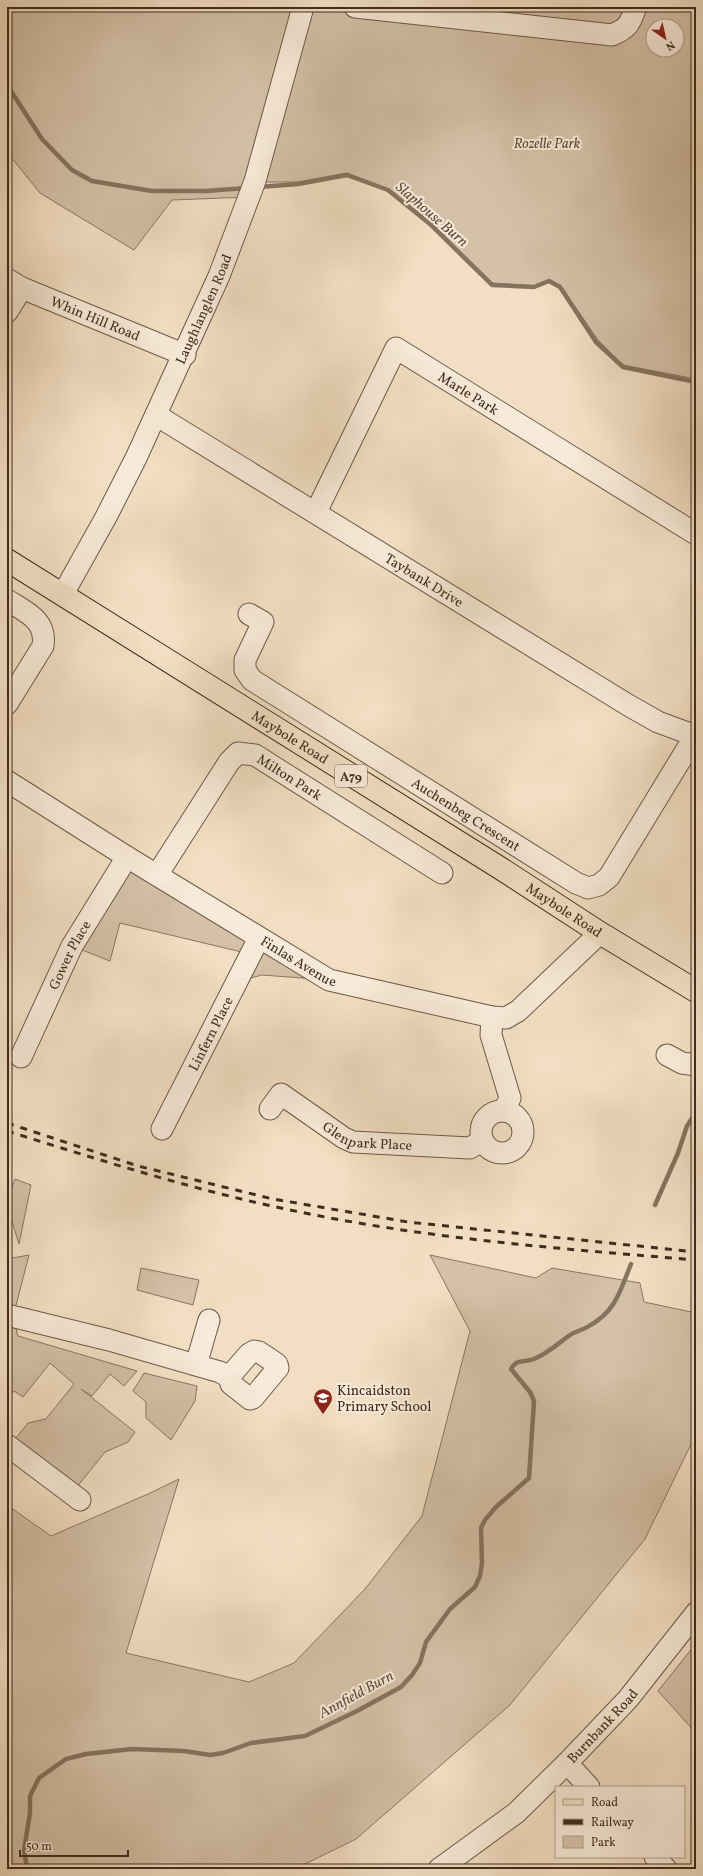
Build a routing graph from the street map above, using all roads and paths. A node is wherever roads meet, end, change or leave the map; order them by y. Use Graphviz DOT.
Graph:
graph roads {
  1 [pos="303,7"];
  2 [pos="355,7"];
  3 [pos="636,7"];
  4 [pos="14,283"];
  5 [pos="7,312"];
  6 [pos="185,355"];
  7 [pos="156,415"];
  8 [pos="316,512"];
  9 [pos="696,534"];
  10 [pos="7,560"];
  11 [pos="63,594"];
  12 [pos="7,600"];
  13 [pos="249,614"];
  14 [pos="7,704"];
  15 [pos="695,736"];
  16 [pos="7,781"];
  17 [pos="514,845"];
  18 [pos="127,857"];
  19 [pos="500,868"];
  20 [pos="442,873"];
  21 [pos="157,875"];
  22 [pos="600,933"];
  23 [pos="259,938"];
  24 [pos="696,991"];
  25 [pos="492,1017"];
  26 [pos="667,1055"];
  27 [pos="21,1057"];
  28 [pos="696,1065"];
  29 [pos="270,1110"];
  30 [pos="504,1111"];
  31 [pos="162,1129"];
  32 [pos="483,1140"];
  33 [pos="7,1315"];
  34 [pos="209,1320"];
  35 [pos="196,1365"];
  36 [pos="229,1377"];
  37 [pos="8,1446"];
  38 [pos="80,1500"];
  39 [pos="696,1613"];
  40 [pos="566,1763"];
  41 [pos="588,1786"];
  42 [pos="656,1858"];
  43 [pos="439,1869"];
  44 [pos="666,1869"];
  1 -- 6 [label="street, Laughlanglen Road"];
  2 -- 3 [label="street"];
  4 -- 5 [label="street"];
  4 -- 6 [label="street, Whin Hill Road"];
  6 -- 7 [label="street, Laughlanglen Road"];
  7 -- 8 [label="street, Taybank Drive"];
  7 -- 11 [label="street, Laughlanglen Road"];
  8 -- 9 [label="street, Marle Park"];
  8 -- 15 [label="street, Taybank Drive"];
  10 -- 11 [label="main road, Maybole Road / A79"];
  11 -- 19 [label="main road, Maybole Road / A79"];
  12 -- 14 [label="street"];
  13 -- 17 [label="street, Auchenbeg Crescent"];
  15 -- 17 [label="street, Auchenbeg Crescent"];
  16 -- 18 [label="street, Finlas Avenue"];
  17 -- 19 [label="street"];
  18 -- 21 [label="street, Finlas Avenue"];
  18 -- 27 [label="street, Gower Place"];
  19 -- 22 [label="main road, Maybole Road / A79"];
  20 -- 21 [label="street, Milton Park"];
  21 -- 23 [label="street, Finlas Avenue"];
  22 -- 24 [label="main road, Maybole Road / A79"];
  22 -- 25 [label="street, Finlas Avenue"];
  23 -- 25 [label="street, Finlas Avenue"];
  23 -- 31 [label="street, Linfern Place"];
  25 -- 30 [label="street"];
  26 -- 28 [label="street"];
  29 -- 32 [label="street, Glenpark Place"];
  30 -- 32 [label="street"];
  30 -- 32 [label="street"];
  33 -- 35 [label="street"];
  34 -- 35 [label="street"];
  35 -- 36 [label="street"];
  37 -- 38 [label="street"];
  39 -- 40 [label="street, Burnbank Road"];
  40 -- 41 [label="street"];
  40 -- 43 [label="street, Burnbank Road"];
  42 -- 44 [label="street"];
}
